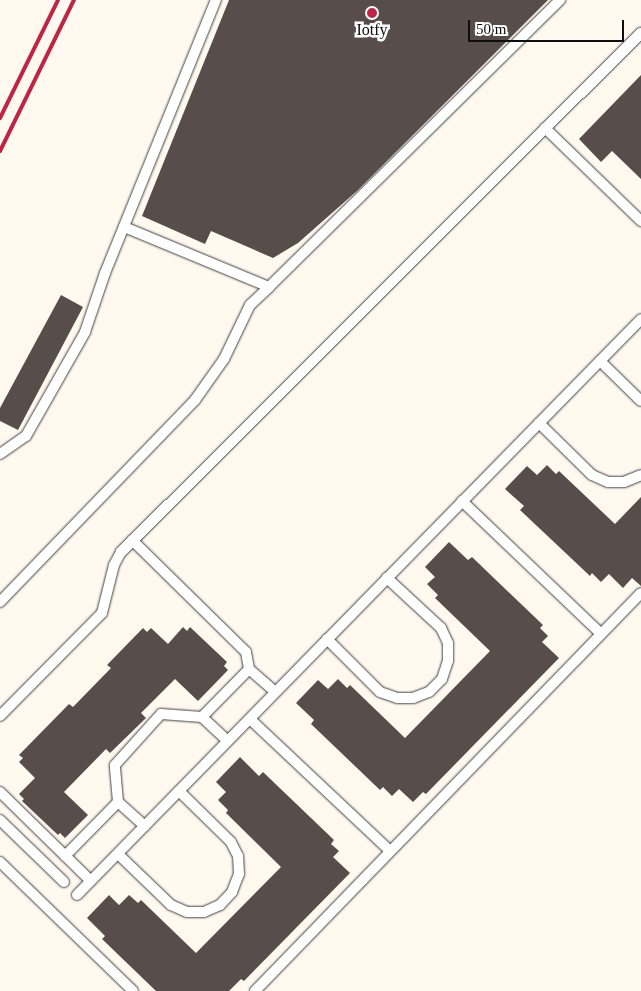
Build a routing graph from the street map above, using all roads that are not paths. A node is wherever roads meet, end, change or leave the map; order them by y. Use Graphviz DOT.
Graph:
graph roads {
  1 [pos="216,0"];
  2 [pos="560,0"];
  3 [pos="641,33"];
  4 [pos="545,128"];
  5 [pos="641,221"];
  6 [pos="124,227"];
  7 [pos="269,287"];
  8 [pos="641,319"];
  9 [pos="600,361"];
  10 [pos="641,401"];
  11 [pos="539,423"];
  12 [pos="0,454"];
  13 [pos="641,475"];
  14 [pos="462,501"];
  15 [pos="132,540"];
  16 [pos="387,578"];
  17 [pos="641,593"];
  18 [pos="0,602"];
  19 [pos="600,633"];
  20 [pos="326,639"];
  21 [pos="249,669"];
  22 [pos="274,692"];
  23 [pos="0,716"];
  24 [pos="202,717"];
  25 [pos="250,719"];
  26 [pos="228,741"];
  27 [pos="179,791"];
  28 [pos="0,792"];
  29 [pos="118,802"];
  30 [pos="0,820"];
  31 [pos="146,826"];
  32 [pos="389,850"];
  33 [pos="118,854"];
  34 [pos="65,856"];
  35 [pos="0,862"];
  36 [pos="91,881"];
  37 [pos="64,882"];
  38 [pos="77,895"];
  39 [pos="133,991"];
  40 [pos="256,991"];
  1 -- 6 [label="lane"];
  2 -- 7 [label="lane"];
  3 -- 4 [label="lane"];
  4 -- 5 [label="lane"];
  4 -- 15 [label="lane"];
  6 -- 7 [label="lane"];
  6 -- 12 [label="lane"];
  7 -- 18 [label="lane"];
  8 -- 9 [label="lane"];
  9 -- 10 [label="lane"];
  9 -- 11 [label="lane"];
  11 -- 13 [label="lane"];
  11 -- 14 [label="lane"];
  14 -- 16 [label="lane"];
  14 -- 19 [label="lane"];
  15 -- 21 [label="lane"];
  15 -- 23 [label="lane"];
  16 -- 20 [label="lane"];
  16 -- 20 [label="lane"];
  17 -- 19 [label="lane"];
  19 -- 32 [label="lane"];
  20 -- 22 [label="lane"];
  21 -- 22 [label="lane"];
  21 -- 24 [label="lane"];
  22 -- 25 [label="lane"];
  24 -- 26 [label="lane"];
  24 -- 29 [label="lane"];
  25 -- 26 [label="lane"];
  25 -- 32 [label="lane"];
  26 -- 27 [label="lane"];
  27 -- 31 [label="lane"];
  27 -- 33 [label="lane"];
  28 -- 34 [label="lane"];
  29 -- 31 [label="lane"];
  29 -- 34 [label="lane"];
  30 -- 37 [label="lane"];
  31 -- 33 [label="lane"];
  32 -- 40 [label="lane"];
  33 -- 36 [label="lane"];
  34 -- 36 [label="lane"];
  35 -- 39 [label="lane"];
  36 -- 38 [label="lane"];
}
